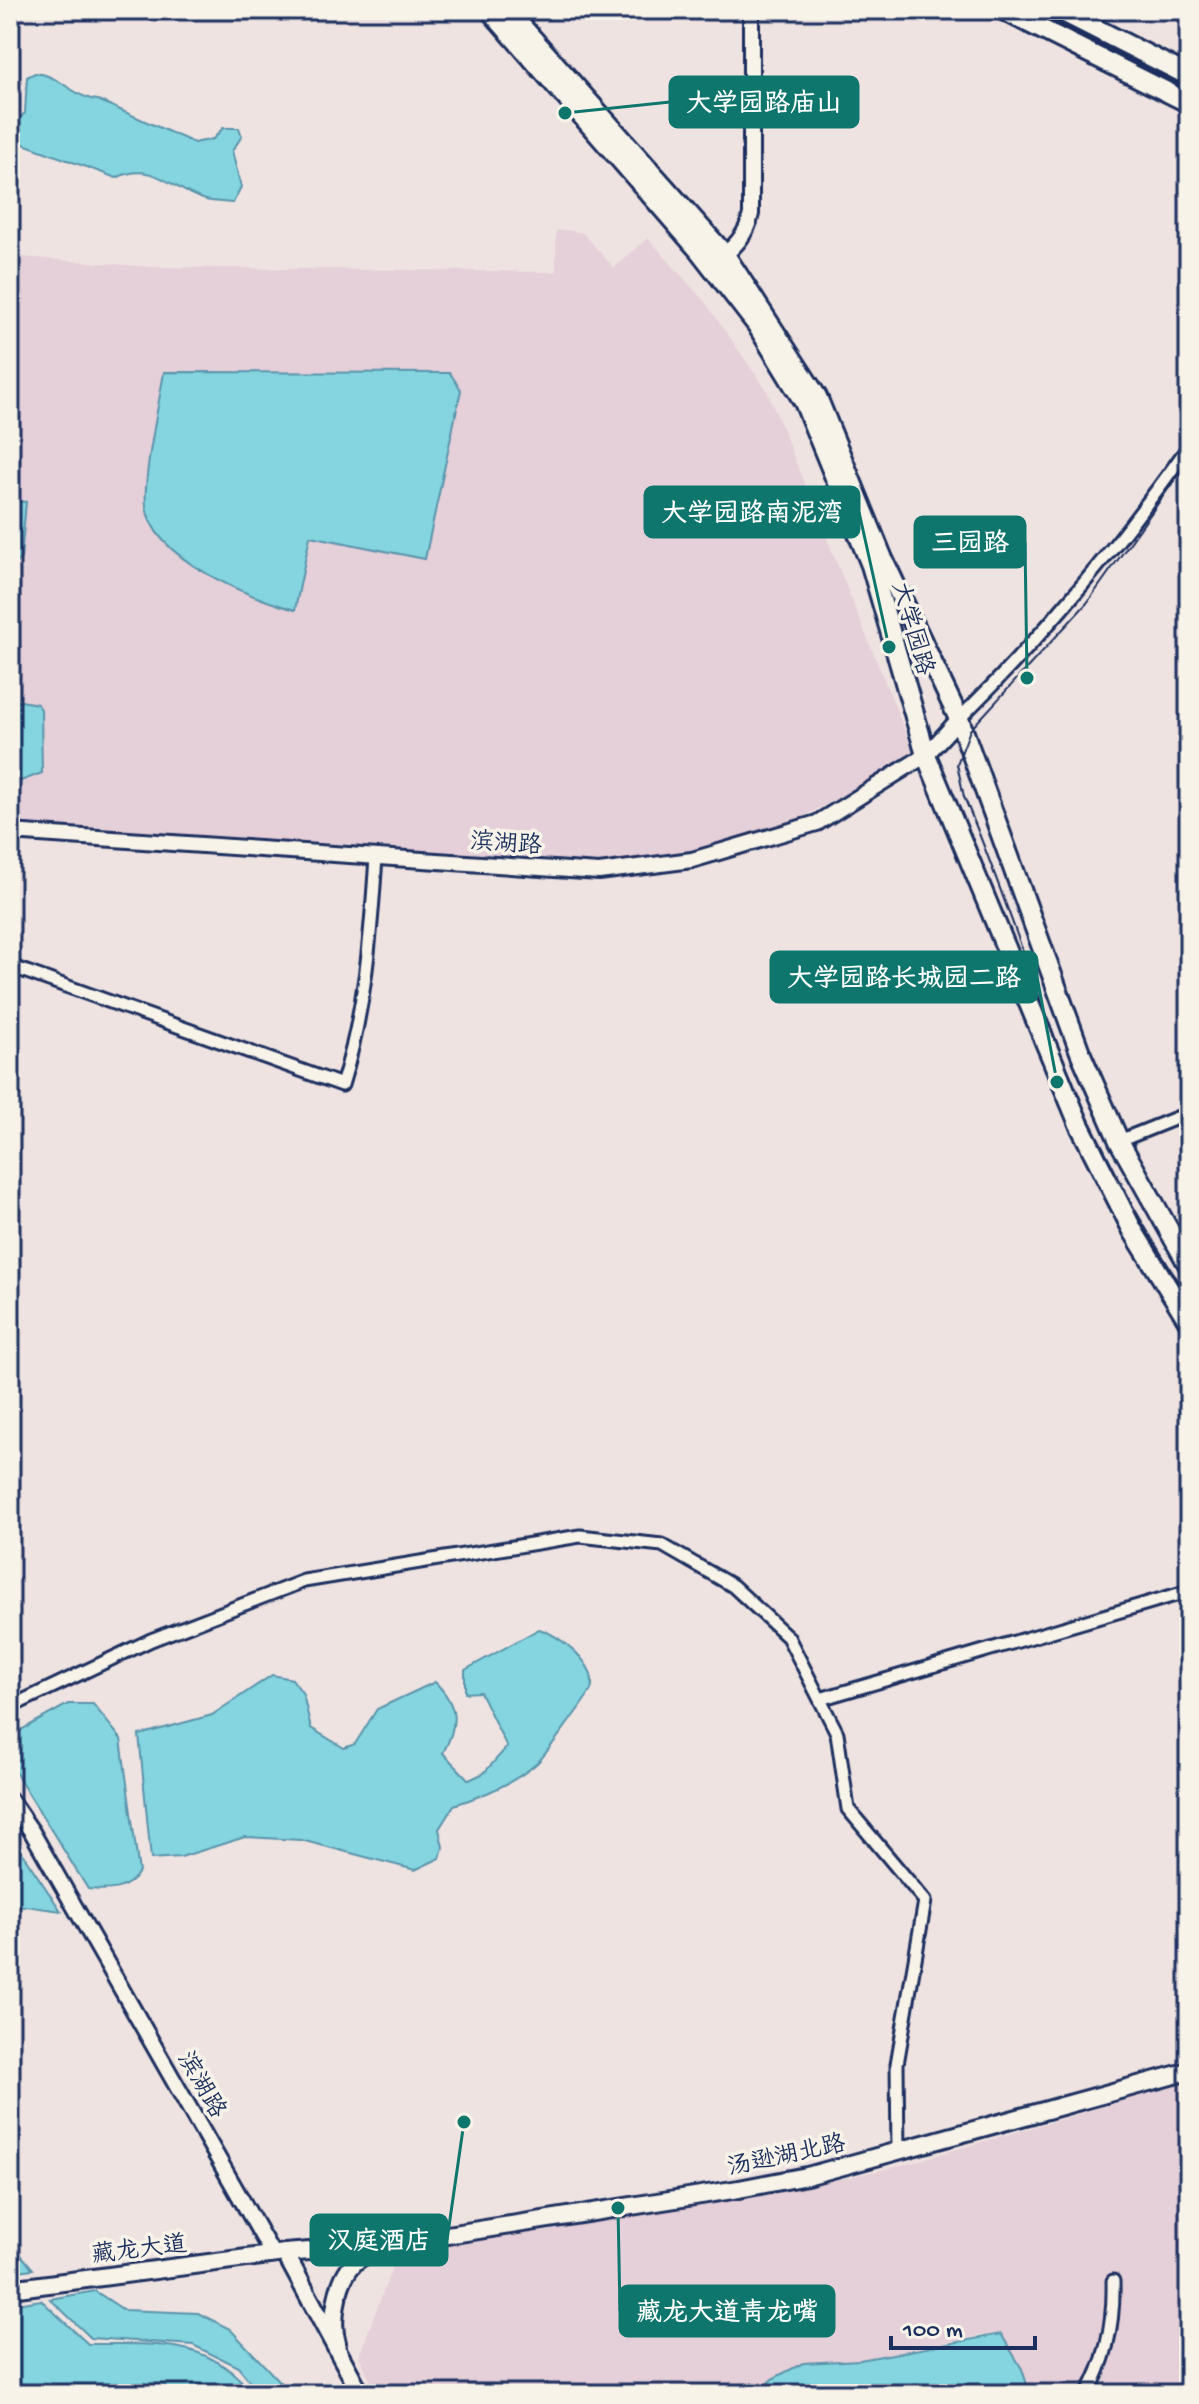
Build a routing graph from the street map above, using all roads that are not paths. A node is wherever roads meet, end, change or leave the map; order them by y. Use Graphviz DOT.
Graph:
graph roads {
  1 [pos="490,10"];
  2 [pos="507,10"];
  3 [pos="751,10"];
  4 [pos="1003,10"];
  5 [pos="1059,10"];
  6 [pos="1189,76"];
  7 [pos="1189,103"];
  8 [pos="718,260"];
  9 [pos="1189,446"];
  10 [pos="959,719"];
  11 [pos="926,755"];
  12 [pos="10,832"];
  13 [pos="376,857"];
  14 [pos="10,966"];
  15 [pos="1189,1113"];
  16 [pos="1119,1141"];
  17 [pos="1189,1266"];
  18 [pos="1189,1322"];
  19 [pos="1189,1591"];
  20 [pos="820,1699"];
  21 [pos="10,1707"];
  22 [pos="10,1800"];
  23 [pos="1189,2071"];
  24 [pos="898,2152"];
  25 [pos="384,2245"];
  26 [pos="279,2254"];
  27 [pos="1113,2281"];
  28 [pos="10,2289"];
  29 [pos="341,2356"];
  30 [pos="351,2394"];
  31 [pos="361,2394"];
  32 [pos="1087,2394"];
  1 -- 8 [label="main road, 大学园路"];
  2 -- 8 [label="main road, 大学园路"];
  3 -- 8 [label="street"];
  4 -- 7 [label="main road"];
  5 -- 6 [label="main road"];
  8 -- 10 [label="main road, 大学园路"];
  8 -- 11 [label="main road, 大学园路"];
  9 -- 10 [label="street"];
  10 -- 11 [label="street, 滨湖路"];
  10 -- 16 [label="main road, 大学园路"];
  11 -- 13 [label="street, 滨湖路"];
  11 -- 18 [label="main road, 大学园路"];
  12 -- 13 [label="street, 滨湖路"];
  13 -- 14 [label="street"];
  15 -- 16 [label="street"];
  16 -- 17 [label="main road, 大学园路"];
  19 -- 20 [label="street"];
  20 -- 21 [label="street"];
  20 -- 24 [label="street"];
  22 -- 26 [label="street, 滨湖路"];
  23 -- 24 [label="main road, 汤逊湖北路"];
  24 -- 25 [label="main road, 汤逊湖北路"];
  25 -- 26 [label="main road, 汤逊湖北路"];
  25 -- 29 [label="main road, 汤逊湖北路"];
  26 -- 28 [label="main road, 藏龙大道"];
  26 -- 29 [label="main road, 滨湖路"];
  26 -- 30 [label="main road, 滨湖路"];
  27 -- 32 [label="street"];
  29 -- 31 [label="main road, 滨湖路"];
}
